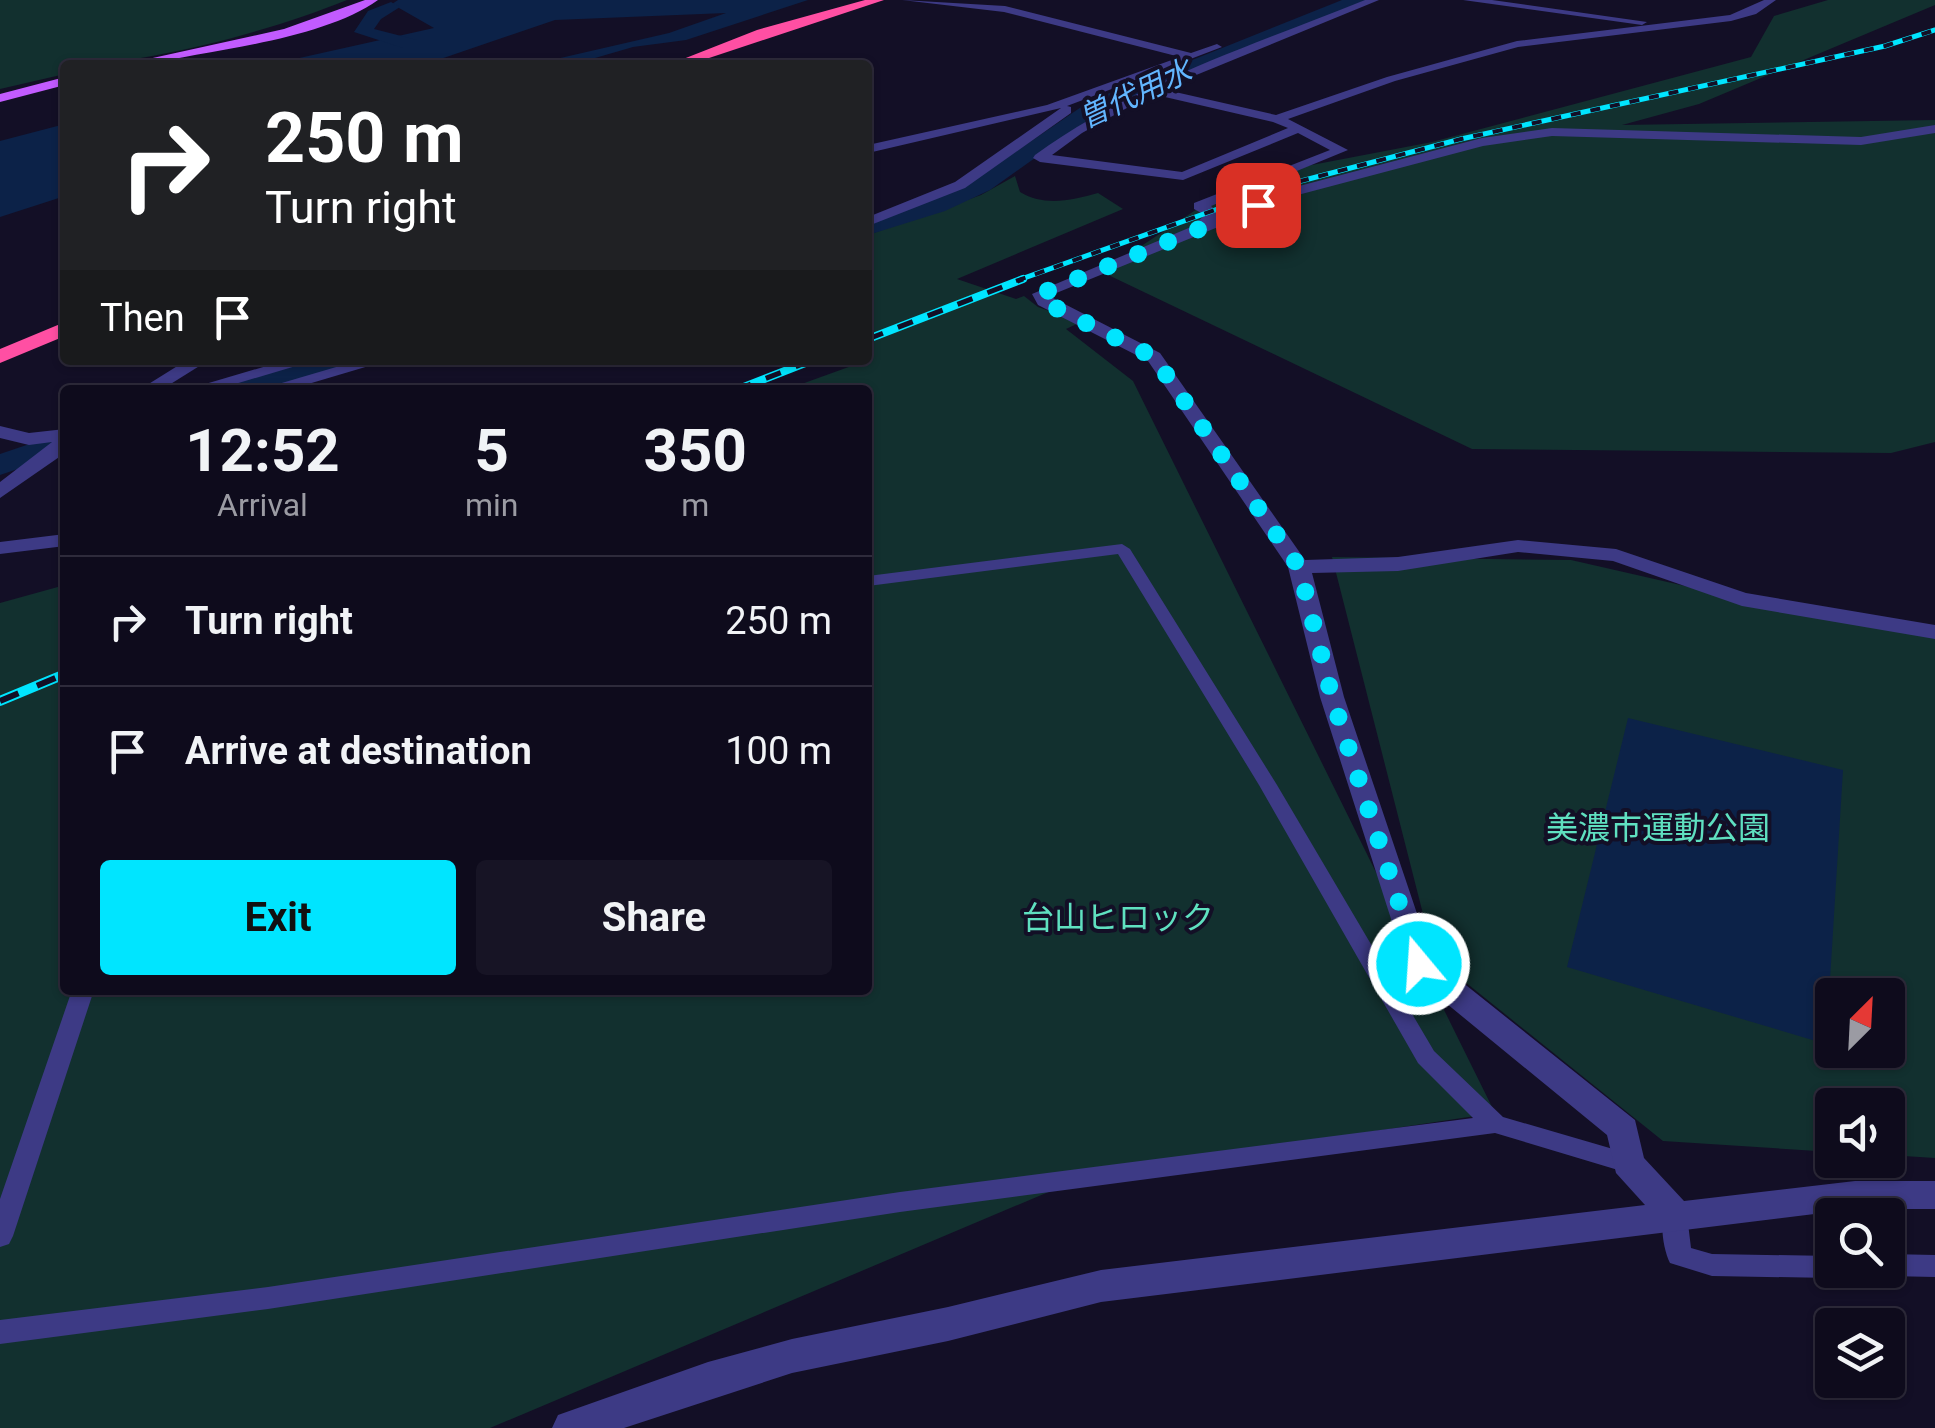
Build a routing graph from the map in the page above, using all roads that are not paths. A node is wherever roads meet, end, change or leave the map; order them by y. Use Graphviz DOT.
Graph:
graph roads {
  1 [pos="373,0"];
  2 [pos="878,0"];
  3 [pos="908,0"];
  4 [pos="1374,0"];
  5 [pos="1468,0"];
  6 [pos="1770,0"];
  7 [pos="1528,3"];
  8 [pos="1297,16"];
  9 [pos="1672,26"];
  10 [pos="1270,29"];
  11 [pos="1291,33"];
  12 [pos="1191,56"];
  13 [pos="149,60"];
  14 [pos="688,60"];
  15 [pos="1156,72"];
  16 [pos="1180,77"];
  17 [pos="60,82"];
  18 [pos="1148,90"];
  19 [pos="0,98"];
  20 [pos="1082,98"];
  21 [pos="1277,119"];
  22 [pos="1298,128"];
  23 [pos="1935,129"];
  24 [pos="872,148"];
  25 [pos="872,220"];
  26 [pos="1196,230"];
  27 [pos="60,330"];
  28 [pos="0,357"];
  29 [pos="191,365"];
  30 [pos="288,365"];
  31 [pos="361,365"];
  32 [pos="157,385"];
  33 [pos="213,385"];
  34 [pos="285,385"];
  35 [pos="0,432"];
  36 [pos="60,441"];
  37 [pos="60,443"];
  38 [pos="0,492"];
  39 [pos="60,541"];
  40 [pos="0,548"];
  41 [pos="1299,567"];
  42 [pos="872,581"];
  43 [pos="1935,632"];
  44 [pos="81,995"];
  45 [pos="1495,1124"];
  46 [pos="1628,1164"];
  47 [pos="1935,1195"];
  48 [pos="1675,1214"];
  49 [pos="0,1236"];
  50 [pos="1815,1266"];
  51 [pos="1905,1266"];
  52 [pos="1935,1266"];
  53 [pos="0,1332"];
  54 [pos="572,1428"];
  1 -- 13 [label="main road"];
  2 -- 14 [label="highway"];
  3 -- 12 [label="street"];
  4 -- 11 [label="street"];
  5 -- 7 [label="street"];
  6 -- 9 [label="street"];
  7 -- 9 [label="street"];
  8 -- 10 [label="street"];
  9 -- 21 [label="street"];
  10 -- 11 [label="street"];
  10 -- 12 [label="street"];
  11 -- 16 [label="street"];
  12 -- 15 [label="street"];
  15 -- 16 [label="street"];
  15 -- 20 [label="street"];
  16 -- 18 [label="street"];
  17 -- 19 [label="main road"];
  18 -- 21 [label="street"];
  18 -- 22 [label="street"];
  20 -- 24 [label="street"];
  20 -- 25 [label="street"];
  21 -- 22 [label="street"];
  22 -- 26 [label="street"];
  23 -- 26 [label="street"];
  26 -- 41 [label="street"];
  27 -- 28 [label="highway"];
  29 -- 32 [label="street"];
  30 -- 33 [label="street"];
  31 -- 34 [label="street"];
  35 -- 36 [label="street"];
  37 -- 38 [label="street"];
  39 -- 40 [label="street"];
  41 -- 43 [label="street"];
  41 -- 46 [label="street"];
  42 -- 45 [label="lane"];
  44 -- 49 [label="lane"];
  45 -- 46 [label="lane"];
  45 -- 53 [label="lane"];
  46 -- 48 [label="street"];
  47 -- 48 [label="street"];
  48 -- 50 [label="lane"];
  48 -- 54 [label="street"];
  51 -- 52 [label="lane"];
}
